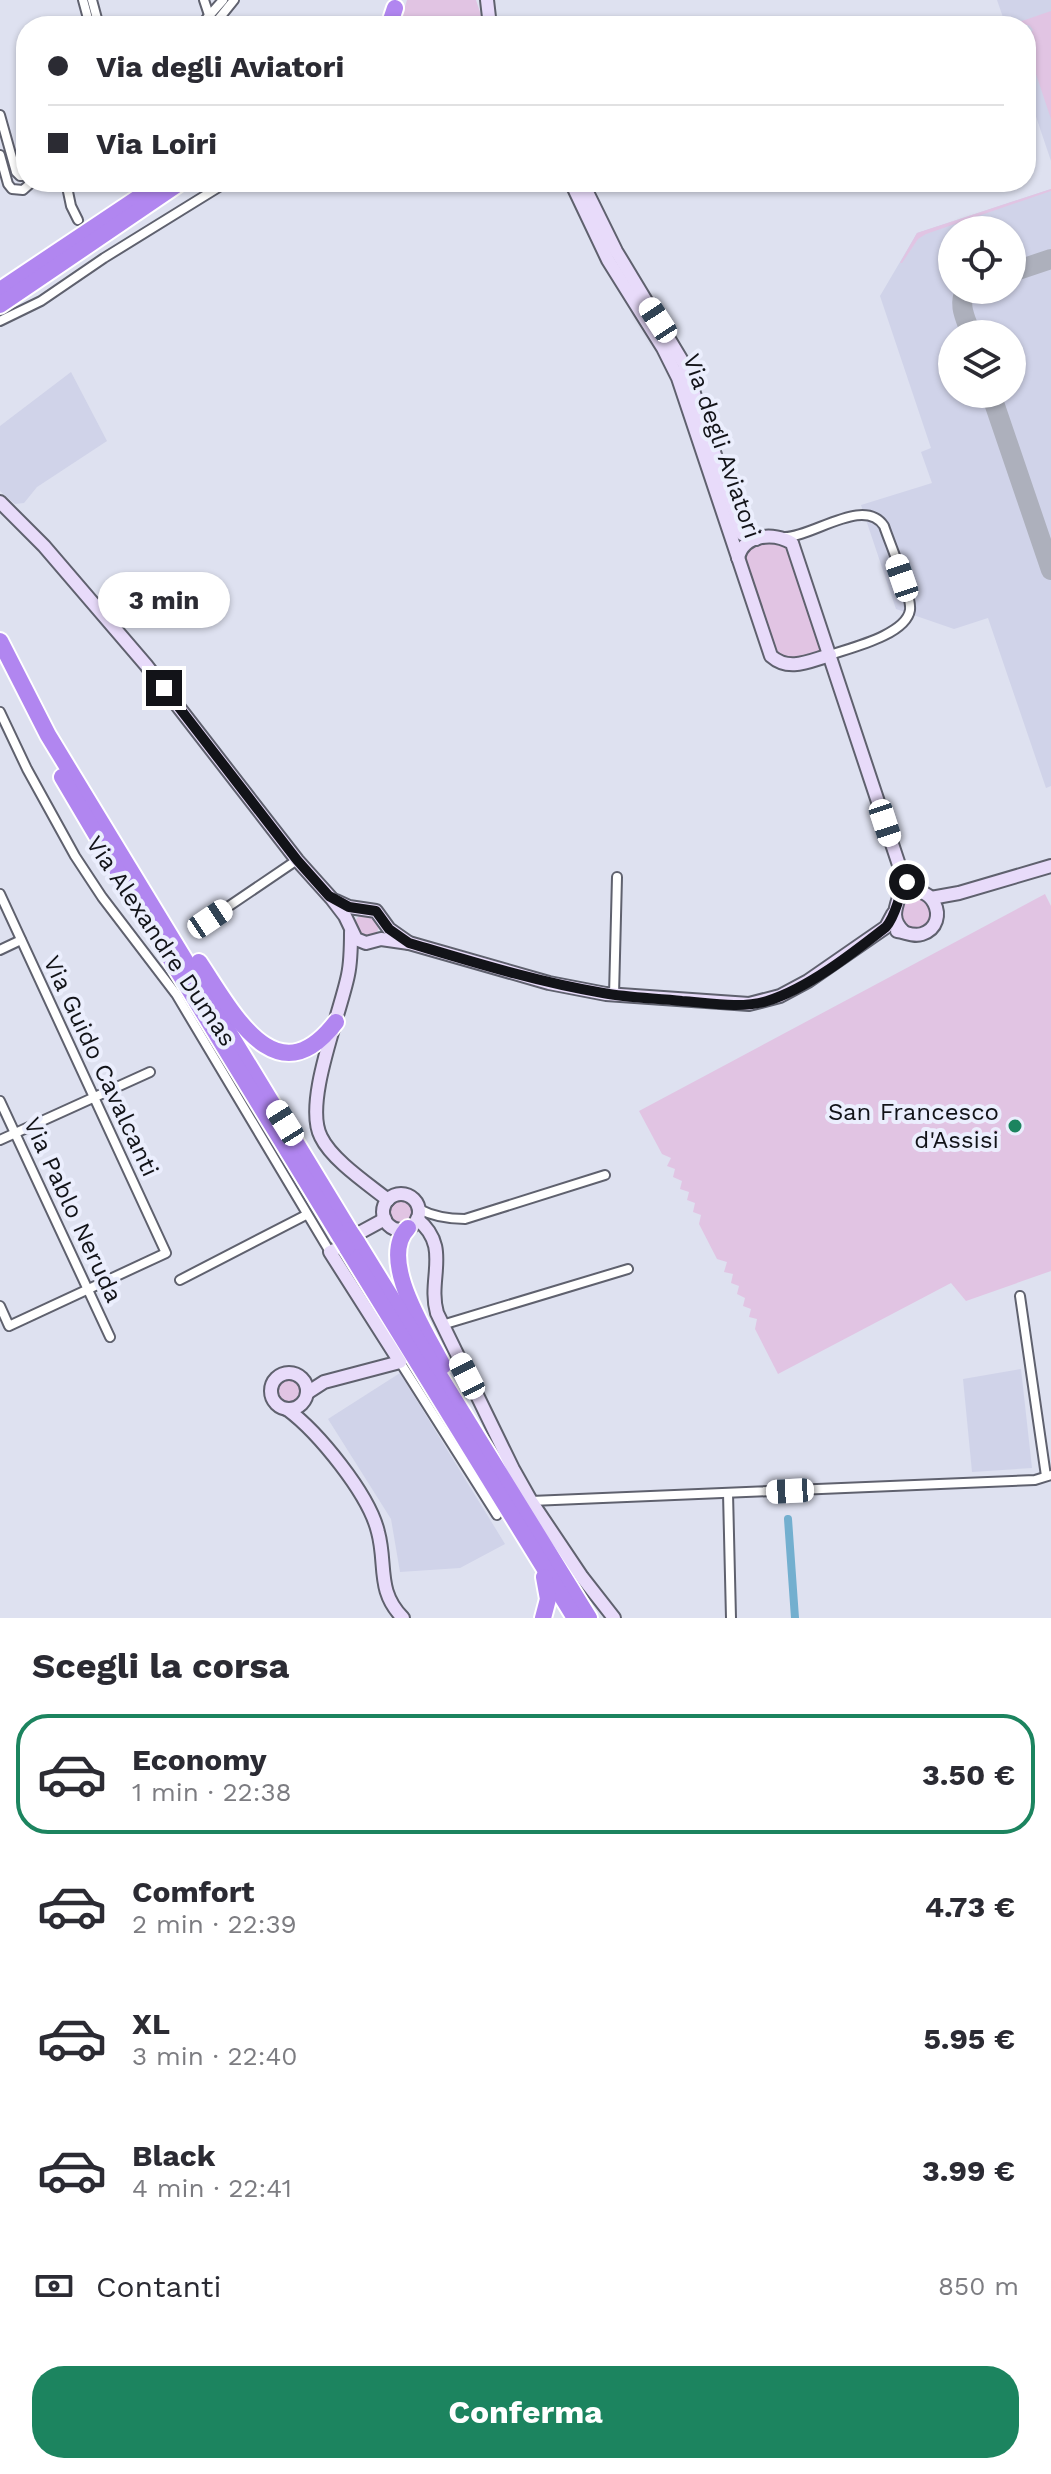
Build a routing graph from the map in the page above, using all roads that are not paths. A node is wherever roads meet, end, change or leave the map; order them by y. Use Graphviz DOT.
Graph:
graph roads {
  1 [pos="234,0"];
  2 [pos="218,16"];
  3 [pos="0,115"];
  4 [pos="0,155"];
  5 [pos="16,172"];
  6 [pos="16,189"];
  7 [pos="68,192"];
  8 [pos="138,192"];
  9 [pos="147,192"];
  10 [pos="163,192"];
  11 [pos="165,192"];
  12 [pos="211,192"];
  13 [pos="576,192"];
  14 [pos="587,192"];
  15 [pos="78,220"];
  16 [pos="95,246"];
  17 [pos="104,258"];
  18 [pos="0,275"];
  19 [pos="0,291"];
  20 [pos="0,305"];
  21 [pos="0,321"];
  22 [pos="0,502"];
  23 [pos="777,536"];
  24 [pos="756,539"];
  25 [pos="738,558"];
  26 [pos="0,641"];
  27 [pos="830,655"];
  28 [pos="0,667"];
  29 [pos="0,712"];
  30 [pos="121,853"];
  31 [pos="297,860"];
  32 [pos="1050,869"];
  33 [pos="617,877"];
  34 [pos="903,877"];
  35 [pos="915,891"];
  36 [pos="959,893"];
  37 [pos="0,894"];
  38 [pos="931,898"];
  39 [pos="332,899"];
  40 [pos="898,899"];
  41 [pos="364,909"];
  42 [pos="937,910"];
  43 [pos="893,914"];
  44 [pos="210,919"];
  45 [pos="383,920"];
  46 [pos="351,931"];
  47 [pos="904,932"];
  48 [pos="874,936"];
  49 [pos="21,940"];
  50 [pos="373,941"];
  51 [pos="409,943"];
  52 [pos="0,950"];
  53 [pos="348,975"];
  54 [pos="614,995"];
  55 [pos="336,1022"];
  56 [pos="150,1072"];
  57 [pos="93,1097"];
  58 [pos="0,1101"];
  59 [pos="15,1133"];
  60 [pos="0,1140"];
  61 [pos="605,1175"];
  62 [pos="388,1200"];
  63 [pos="306,1215"];
  64 [pos="385,1219"];
  65 [pos="415,1219"];
  66 [pos="346,1242"];
  67 [pos="628,1269"];
  68 [pos="180,1280"];
  69 [pos="89,1290"];
  70 [pos="1020,1296"];
  71 [pos="0,1306"];
  72 [pos="442,1325"];
  73 [pos="110,1337"];
  74 [pos="400,1362"];
  75 [pos="302,1379"];
  76 [pos="324,1382"];
  77 [pos="305,1398"];
  78 [pos="287,1409"];
  79 [pos="307,1424"];
  80 [pos="480,1443"];
  81 [pos="1049,1476"];
  82 [pos="728,1493"];
  83 [pos="531,1501"];
  84 [pos="497,1515"];
  85 [pos="535,1553"];
  86 [pos="392,1613"];
  87 [pos="403,1618"];
  88 [pos="543,1618"];
  89 [pos="575,1618"];
  90 [pos="589,1618"];
  91 [pos="614,1618"];
  92 [pos="731,1618"];
  1 -- 2 [label="street"];
  3 -- 5 [label="street"];
  4 -- 6 [label="street"];
  7 -- 15 [label="street"];
  8 -- 18 [label="highway"];
  9 -- 19 [label="highway"];
  10 -- 19 [label="highway"];
  11 -- 20 [label="highway"];
  12 -- 17 [label="street"];
  13 -- 25 [label="street, Via degli Aviatori"];
  14 -- 24 [label="street, Via degli Aviatori"];
  16 -- 17 [label="street"];
  17 -- 21 [label="street"];
  22 -- 31 [label="street"];
  23 -- 24 [label="street, Via degli Aviatori"];
  23 -- 27 [label="street, Via degli Aviatori"];
  23 -- 27 [label="street"];
  24 -- 25 [label="street, Via degli Aviatori"];
  25 -- 27 [label="street, Via degli Aviatori"];
  26 -- 30 [label="highway"];
  27 -- 34 [label="street, Via degli Aviatori"];
  28 -- 66 [label="highway"];
  29 -- 63 [label="street, Via Alexandre Dumas"];
  30 -- 55 [label="highway"];
  30 -- 66 [label="highway"];
  31 -- 39 [label="street"];
  31 -- 44 [label="street"];
  32 -- 36 [label="street"];
  33 -- 54 [label="street"];
  34 -- 35 [label="street"];
  34 -- 40 [label="street"];
  35 -- 38 [label="street"];
  35 -- 40 [label="street"];
  36 -- 38 [label="street"];
  36 -- 42 [label="street"];
  37 -- 49 [label="street, Via Guido Cavalcanti"];
  38 -- 42 [label="street"];
  39 -- 41 [label="street"];
  39 -- 46 [label="street"];
  40 -- 43 [label="street"];
  41 -- 45 [label="street"];
  41 -- 46 [label="street"];
  42 -- 47 [label="street"];
  43 -- 47 [label="street"];
  43 -- 48 [label="street"];
  45 -- 50 [label="street"];
  45 -- 51 [label="street"];
  46 -- 50 [label="street"];
  46 -- 53 [label="street"];
  47 -- 48 [label="street"];
  48 -- 54 [label="street"];
  49 -- 52 [label="street"];
  49 -- 57 [label="street, Via Guido Cavalcanti"];
  50 -- 51 [label="street"];
  50 -- 53 [label="street"];
  51 -- 54 [label="street"];
  53 -- 55 [label="street"];
  55 -- 62 [label="street"];
  56 -- 57 [label="street"];
  57 -- 59 [label="street"];
  57 -- 69 [label="street, Via Guido Cavalcanti"];
  58 -- 59 [label="street, Via Pablo Neruda"];
  59 -- 60 [label="street"];
  59 -- 69 [label="street, Via Pablo Neruda"];
  61 -- 65 [label="street"];
  62 -- 64 [label="street"];
  62 -- 65 [label="street"];
  63 -- 66 [label="street, Via Alexandre Dumas"];
  63 -- 68 [label="street"];
  64 -- 65 [label="street"];
  64 -- 66 [label="street"];
  65 -- 72 [label="street"];
  65 -- 80 [label="highway"];
  66 -- 74 [label="street, Via Alexandre Dumas"];
  66 -- 80 [label="highway"];
  66 -- 85 [label="highway"];
  67 -- 72 [label="street"];
  69 -- 71 [label="street"];
  69 -- 73 [label="street, Via Pablo Neruda"];
  70 -- 81 [label="street"];
  72 -- 83 [label="street"];
  74 -- 76 [label="street"];
  74 -- 84 [label="street, Via Alexandre Dumas"];
  75 -- 76 [label="street"];
  75 -- 77 [label="street"];
  75 -- 78 [label="street"];
  76 -- 77 [label="street"];
  77 -- 78 [label="street"];
  77 -- 79 [label="street"];
  78 -- 79 [label="street"];
  79 -- 86 [label="street"];
  80 -- 90 [label="highway"];
  81 -- 82 [label="street"];
  82 -- 83 [label="street"];
  82 -- 92 [label="street"];
  83 -- 91 [label="street"];
  85 -- 88 [label="highway"];
  85 -- 89 [label="highway"];
  86 -- 87 [label="street"];
}
